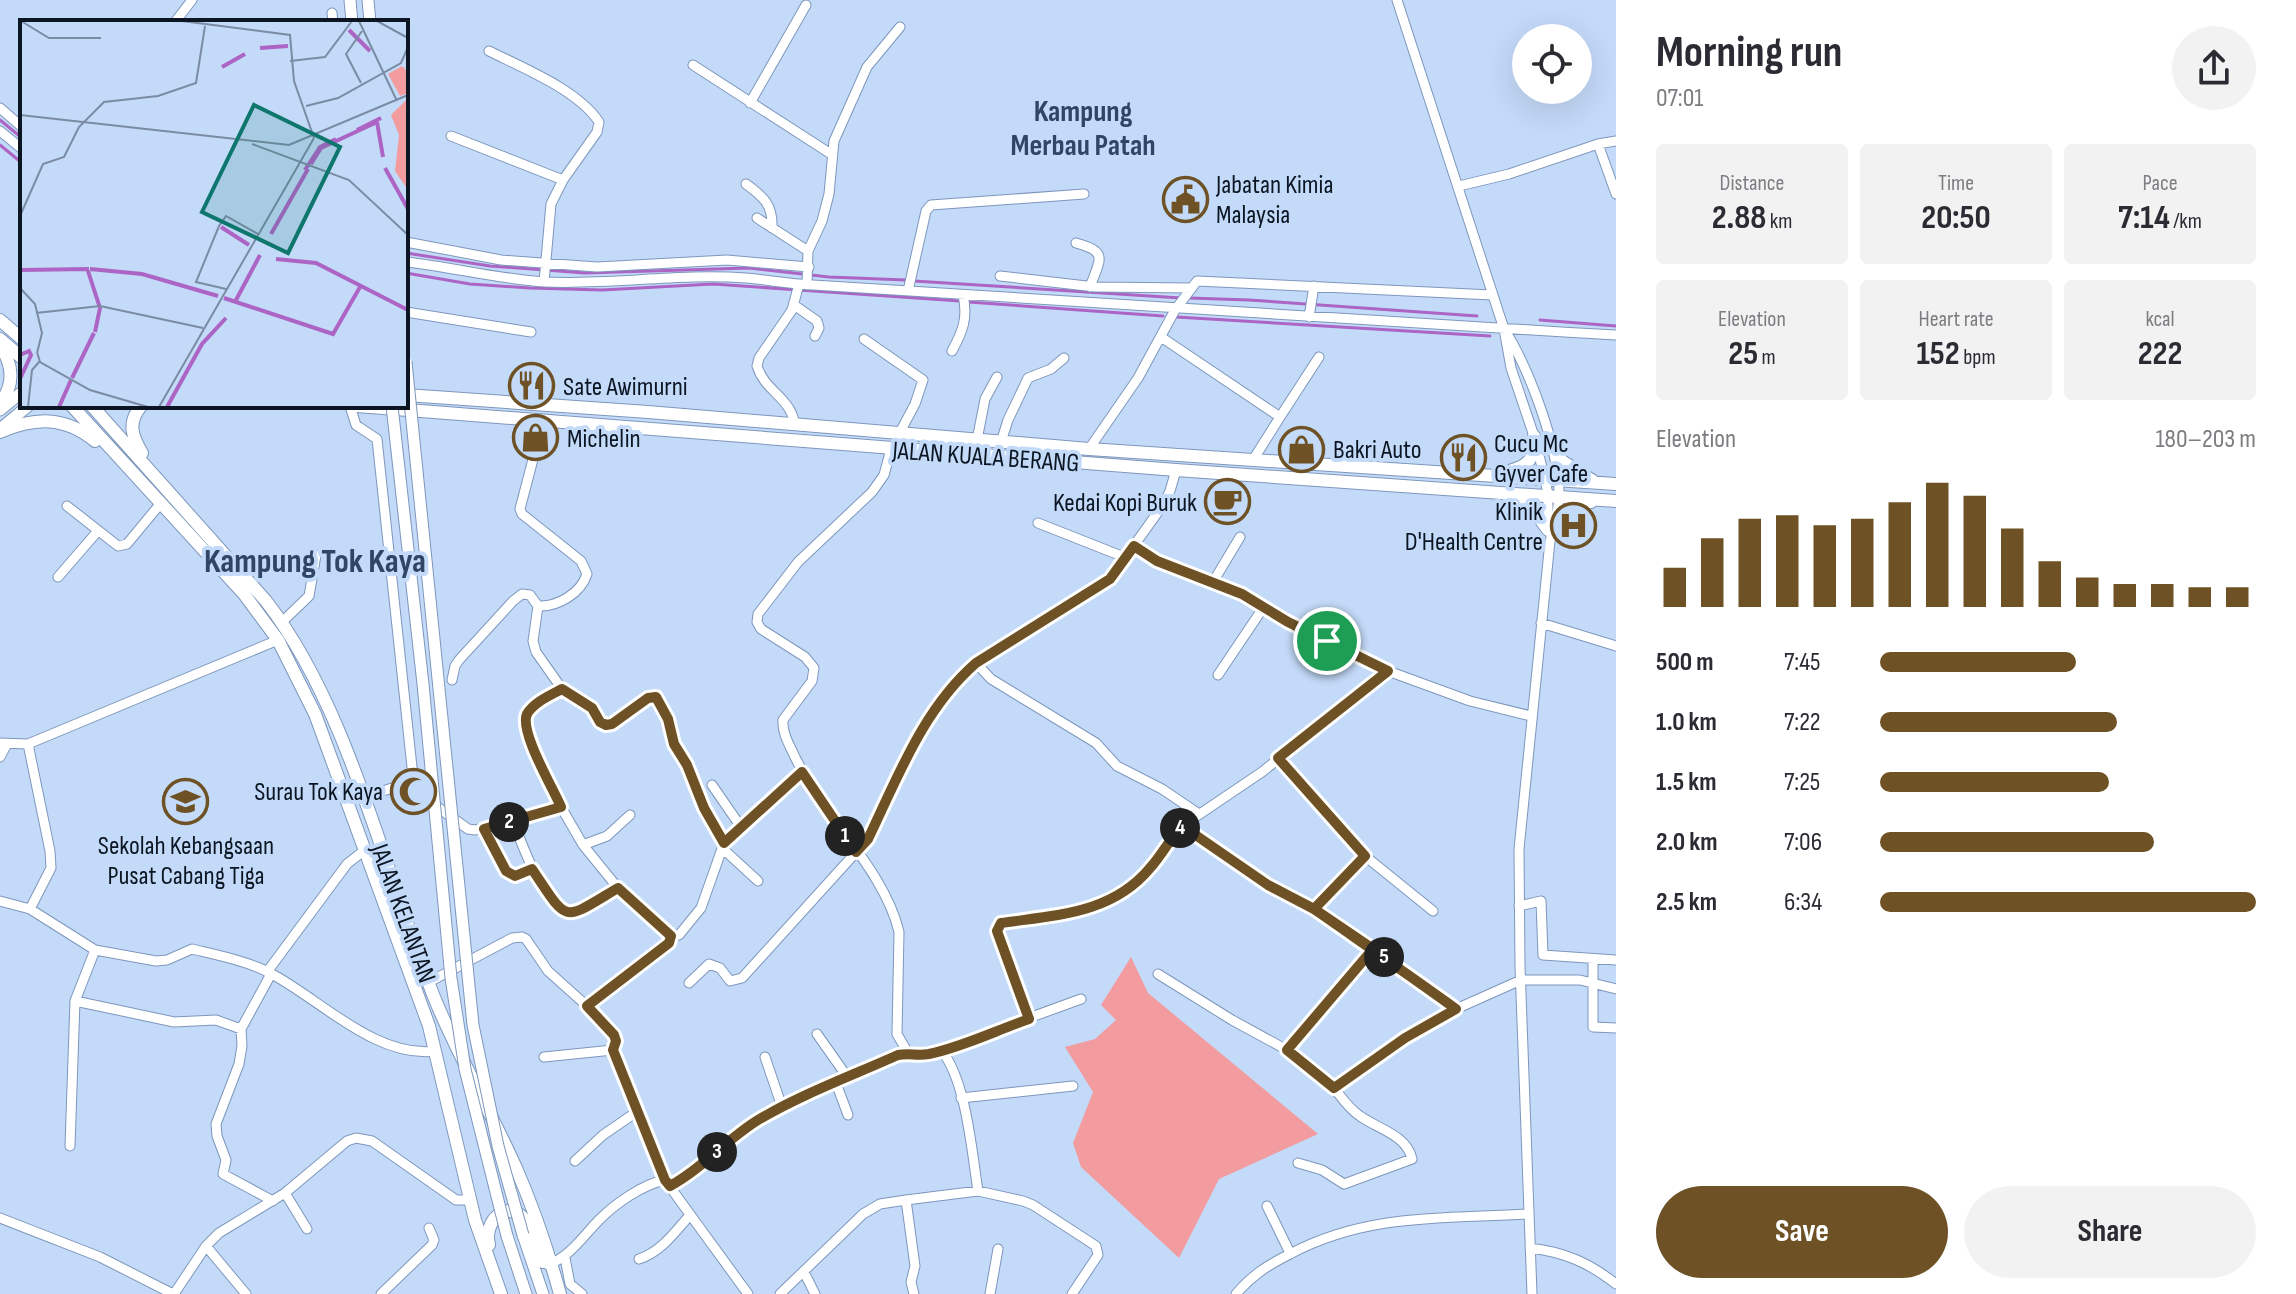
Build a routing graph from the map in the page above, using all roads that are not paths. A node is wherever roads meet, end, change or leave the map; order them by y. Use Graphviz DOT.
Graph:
graph roads {
  1 [pos="192,0"];
  2 [pos="350,0"];
  3 [pos="368,0"];
  4 [pos="1397,0"];
  5 [pos="806,5"];
  6 [pos="177,20"];
  7 [pos="352,20"];
  8 [pos="370,20"];
  9 [pos="900,27"];
  10 [pos="489,51"];
  11 [pos="693,65"];
  12 [pos="750,103"];
  13 [pos="0,108"];
  14 [pos="20,125"];
  15 [pos="0,131"];
  16 [pos="451,136"];
  17 [pos="1616,141"];
  18 [pos="1598,144"];
  19 [pos="20,147"];
  20 [pos="831,154"];
  21 [pos="563,180"];
  22 [pos="746,184"];
  23 [pos="1459,186"];
  24 [pos="1084,194"];
  25 [pos="1616,194"];
  26 [pos="757,218"];
  27 [pos="772,228"];
  28 [pos="408,242"];
  29 [pos="1076,243"];
  30 [pos="808,251"];
  31 [pos="408,262"];
  32 [pos="545,272"];
  33 [pos="1000,276"];
  34 [pos="802,285"];
  35 [pos="1314,286"];
  36 [pos="909,288"];
  37 [pos="1191,289"];
  38 [pos="1043,290"];
  39 [pos="1093,293"];
  40 [pos="1492,295"];
  41 [pos="964,300"];
  42 [pos="1178,306"];
  43 [pos="408,312"];
  44 [pos="1309,314"];
  45 [pos="0,318"];
  46 [pos="20,328"];
  47 [pos="1504,329"];
  48 [pos="531,332"];
  49 [pos="1616,335"];
  50 [pos="815,336"];
  51 [pos="20,337"];
  52 [pos="1161,337"];
  53 [pos="0,339"];
  54 [pos="864,339"];
  55 [pos="0,346"];
  56 [pos="952,351"];
  57 [pos="20,356"];
  58 [pos="1319,357"];
  59 [pos="1064,358"];
  60 [pos="997,377"];
  61 [pos="408,382"];
  62 [pos="20,394"];
  63 [pos="408,395"];
  64 [pos="0,403"];
  65 [pos="26,408"];
  66 [pos="74,408"];
  67 [pos="94,408"];
  68 [pos="139,408"];
  69 [pos="351,408"];
  70 [pos="382,408"];
  71 [pos="392,408"];
  72 [pos="0,410"];
  73 [pos="648,412"];
  74 [pos="1280,417"];
  75 [pos="543,421"];
  76 [pos="800,426"];
  77 [pos="0,431"];
  78 [pos="704,434"];
  79 [pos="899,434"];
  80 [pos="1534,436"];
  81 [pos="977,440"];
  82 [pos="805,442"];
  83 [pos="1001,442"];
  84 [pos="1551,444"];
  85 [pos="891,449"];
  86 [pos="1089,449"];
  87 [pos="1253,460"];
  88 [pos="126,466"];
  89 [pos="1176,470"];
  90 [pos="1494,474"];
  91 [pos="1552,480"];
  92 [pos="160,481"];
  93 [pos="1596,483"];
  94 [pos="1616,484"];
  95 [pos="1500,492"];
  96 [pos="1554,495"];
  97 [pos="1611,500"];
  98 [pos="161,503"];
  99 [pos="67,506"];
  100 [pos="1556,517"];
  101 [pos="1038,523"];
  102 [pos="97,532"];
  103 [pos="1549,536"];
  104 [pos="1240,537"];
  105 [pos="1134,546"];
  106 [pos="316,555"];
  107 [pos="1124,557"];
  108 [pos="58,577"];
  109 [pos="1213,582"];
  110 [pos="538,606"];
  111 [pos="1263,608"];
  112 [pos="282,622"];
  113 [pos="1541,623"];
  114 [pos="278,640"];
  115 [pos="1616,646"];
  116 [pos="976,663"];
  117 [pos="1388,671"];
  118 [pos="1218,675"];
  119 [pos="452,680"];
  120 [pos="562,689"];
  121 [pos="1531,716"];
  122 [pos="4,743"];
  123 [pos="28,744"];
  124 [pos="0,757"];
  125 [pos="1278,758"];
  126 [pos="802,772"];
  127 [pos="712,785"];
  128 [pos="414,786"];
  129 [pos="363,798"];
  130 [pos="561,807"];
  131 [pos="1199,814"];
  132 [pos="630,815"];
  133 [pos="513,821"];
  134 [pos="1185,824"];
  135 [pos="741,827"];
  136 [pos="484,829"];
  137 [pos="583,845"];
  138 [pos="723,845"];
  139 [pos="366,849"];
  140 [pos="856,852"];
  141 [pos="1365,856"];
  142 [pos="532,869"];
  143 [pos="758,881"];
  144 [pos="618,888"];
  145 [pos="0,901"];
  146 [pos="1519,906"];
  147 [pos="30,909"];
  148 [pos="1314,909"];
  149 [pos="1433,911"];
  150 [pos="671,936"];
  151 [pos="1373,949"];
  152 [pos="95,950"];
  153 [pos="1593,960"];
  154 [pos="1616,960"];
  155 [pos="269,973"];
  156 [pos="1158,974"];
  157 [pos="1521,980"];
  158 [pos="429,982"];
  159 [pos="1592,982"];
  160 [pos="689,983"];
  161 [pos="1616,989"];
  162 [pos="1081,999"];
  163 [pos="75,1001"];
  164 [pos="587,1006"];
  165 [pos="1456,1009"];
  166 [pos="1029,1019"];
  167 [pos="1616,1028"];
  168 [pos="241,1029"];
  169 [pos="817,1034"];
  170 [pos="613,1050"];
  171 [pos="941,1050"];
  172 [pos="1287,1050"];
  173 [pos="436,1051"];
  174 [pos="908,1053"];
  175 [pos="544,1057"];
  176 [pos="765,1057"];
  177 [pos="848,1078"];
  178 [pos="836,1083"];
  179 [pos="1073,1086"];
  180 [pos="1334,1088"];
  181 [pos="961,1098"];
  182 [pos="782,1107"];
  183 [pos="638,1111"];
  184 [pos="848,1115"];
  185 [pos="70,1146"];
  186 [pos="575,1161"];
  187 [pos="1298,1163"];
  188 [pos="667,1183"];
  189 [pos="978,1191"];
  190 [pos="285,1193"];
  191 [pos="470,1200"];
  192 [pos="906,1200"];
  193 [pos="273,1201"];
  194 [pos="1267,1206"];
  195 [pos="1528,1214"];
  196 [pos="690,1215"];
  197 [pos="0,1218"];
  198 [pos="429,1228"];
  199 [pos="307,1229"];
  200 [pos="206,1246"];
  201 [pos="1530,1248"];
  202 [pos="998,1249"];
  203 [pos="1290,1253"];
  204 [pos="565,1258"];
  205 [pos="639,1259"];
  206 [pos="548,1265"];
  207 [pos="804,1272"];
  208 [pos="1616,1284"];
  209 [pos="173,1294"];
  210 [pos="246,1294"];
  211 [pos="381,1294"];
  212 [pos="502,1294"];
  213 [pos="526,1294"];
  214 [pos="543,1294"];
  215 [pos="558,1294"];
  216 [pos="582,1294"];
  217 [pos="748,1294"];
  218 [pos="780,1294"];
  219 [pos="815,1294"];
  220 [pos="914,1294"];
  221 [pos="990,1294"];
  222 [pos="1072,1294"];
  223 [pos="1236,1294"];
  224 [pos="1532,1294"];
  1 -- 6 [label="street"];
  2 -- 7 [label="main road"];
  3 -- 8 [label="main road"];
  4 -- 23 [label="street"];
  5 -- 12 [label="street"];
  9 -- 20 [label="street"];
  10 -- 21 [label="street"];
  11 -- 12 [label="street"];
  12 -- 20 [label="street"];
  13 -- 14 [label="street"];
  15 -- 19 [label="street"];
  16 -- 21 [label="street"];
  17 -- 18 [label="street"];
  18 -- 23 [label="street"];
  18 -- 25 [label="street"];
  20 -- 30 [label="street"];
  21 -- 32 [label="street"];
  22 -- 27 [label="street"];
  23 -- 40 [label="street"];
  24 -- 36 [label="street"];
  26 -- 27 [label="street"];
  27 -- 30 [label="street"];
  28 -- 32 [label="street"];
  29 -- 39 [label="street"];
  30 -- 34 [label="street"];
  31 -- 32 [label="street"];
  32 -- 34 [label="street"];
  32 -- 34 [label="street"];
  33 -- 38 [label="street"];
  34 -- 36 [label="street"];
  34 -- 50 [label="street"];
  34 -- 76 [label="street"];
  35 -- 37 [label="street"];
  35 -- 40 [label="street"];
  35 -- 44 [label="street"];
  36 -- 41 [label="street"];
  37 -- 39 [label="street"];
  37 -- 42 [label="street"];
  38 -- 39 [label="street"];
  38 -- 39 [label="street"];
  38 -- 41 [label="street"];
  39 -- 42 [label="street"];
  40 -- 47 [label="street"];
  41 -- 56 [label="street"];
  42 -- 44 [label="street"];
  42 -- 52 [label="street"];
  43 -- 48 [label="street"];
  44 -- 47 [label="street"];
  45 -- 46 [label="highway"];
  45 -- 51 [label="highway"];
  47 -- 49 [label="street"];
  47 -- 80 [label="street"];
  47 -- 84 [label="street"];
  52 -- 74 [label="street"];
  52 -- 86 [label="street"];
  53 -- 57 [label="highway"];
  54 -- 79 [label="street"];
  55 -- 64 [label="highway"];
  58 -- 74 [label="street"];
  59 -- 83 [label="street"];
  60 -- 81 [label="street"];
  61 -- 214 [label="main road, bridge"];
  62 -- 72 [label="main road"];
  63 -- 73 [label="highway, JALAN KUALA BERANG"];
  65 -- 77 [label="main road"];
  66 -- 88 [label="highway, JALAN KELANTAN"];
  67 -- 92 [label="highway, JALAN KELANTAN"];
  68 -- 92 [label="highway"];
  69 -- 128 [label="street"];
  70 -- 75 [label="highway, JALAN KUALA BERANG"];
  71 -- 213 [label="main road, bridge"];
  73 -- 76 [label="highway, JALAN KUALA BERANG"];
  73 -- 78 [label="highway"];
  74 -- 87 [label="street"];
  75 -- 78 [label="highway, JALAN KUALA BERANG"];
  75 -- 110 [label="street"];
  76 -- 79 [label="highway, JALAN KUALA BERANG"];
  76 -- 82 [label="highway"];
  77 -- 88 [label="highway"];
  78 -- 82 [label="highway, JALAN KUALA BERANG"];
  79 -- 81 [label="highway, JALAN KUALA BERANG"];
  80 -- 90 [label="highway"];
  80 -- 91 [label="street"];
  81 -- 83 [label="highway, JALAN KUALA BERANG"];
  82 -- 85 [label="highway, JALAN KUALA BERANG"];
  83 -- 86 [label="highway, JALAN KUALA BERANG"];
  84 -- 91 [label="street"];
  84 -- 93 [label="highway"];
  85 -- 89 [label="highway, JALAN KUALA BERANG"];
  85 -- 126 [label="street"];
  86 -- 87 [label="highway, JALAN KUALA BERANG"];
  87 -- 90 [label="highway, JALAN KUALA BERANG"];
  88 -- 98 [label="highway, JALAN KELANTAN"];
  89 -- 95 [label="highway, JALAN KUALA BERANG"];
  89 -- 105 [label="street"];
  90 -- 91 [label="highway, JALAN KUALA BERANG"];
  91 -- 93 [label="highway, JALAN KUALA BERANG"];
  91 -- 96 [label="street"];
  92 -- 112 [label="highway, JALAN KELANTAN"];
  93 -- 94 [label="highway, JALAN KUALA BERANG"];
  95 -- 96 [label="highway, JALAN KUALA BERANG"];
  95 -- 103 [label="highway"];
  96 -- 97 [label="highway, JALAN KUALA BERANG"];
  96 -- 100 [label="street"];
  96 -- 103 [label="street"];
  97 -- 100 [label="highway"];
  98 -- 102 [label="street"];
  98 -- 114 [label="highway, JALAN KELANTAN"];
  99 -- 102 [label="street"];
  100 -- 103 [label="street"];
  101 -- 107 [label="street"];
  102 -- 108 [label="street"];
  103 -- 113 [label="street"];
  104 -- 109 [label="street"];
  105 -- 107 [label="street"];
  105 -- 109 [label="street"];
  106 -- 112 [label="street"];
  107 -- 116 [label="street"];
  109 -- 111 [label="street"];
  110 -- 119 [label="street"];
  110 -- 120 [label="street"];
  111 -- 117 [label="street"];
  111 -- 118 [label="street"];
  112 -- 129 [label="highway, JALAN KELANTAN"];
  113 -- 115 [label="street"];
  113 -- 121 [label="street"];
  114 -- 123 [label="street"];
  114 -- 139 [label="highway, JALAN KELANTAN"];
  116 -- 131 [label="street"];
  116 -- 140 [label="street"];
  117 -- 121 [label="street"];
  117 -- 125 [label="street"];
  120 -- 130 [label="street"];
  120 -- 138 [label="street"];
  121 -- 146 [label="street"];
  122 -- 123 [label="street"];
  122 -- 124 [label="street"];
  123 -- 147 [label="street"];
  125 -- 131 [label="street"];
  125 -- 141 [label="street"];
  126 -- 135 [label="street"];
  126 -- 140 [label="street"];
  127 -- 135 [label="street"];
  128 -- 129 [label="street"];
  128 -- 136 [label="street"];
  129 -- 158 [label="highway, JALAN KELANTAN"];
  130 -- 133 [label="street"];
  130 -- 137 [label="street"];
  131 -- 134 [label="street"];
  132 -- 137 [label="street"];
  133 -- 136 [label="street"];
  133 -- 142 [label="street"];
  134 -- 148 [label="street"];
  134 -- 166 [label="street"];
  135 -- 138 [label="street"];
  136 -- 142 [label="street"];
  137 -- 144 [label="street"];
  138 -- 143 [label="street"];
  138 -- 150 [label="street"];
  139 -- 155 [label="street"];
  139 -- 173 [label="highway, JALAN KELANTAN"];
  140 -- 160 [label="street"];
  140 -- 174 [label="street"];
  141 -- 148 [label="street"];
  141 -- 149 [label="street"];
  142 -- 144 [label="street"];
  144 -- 150 [label="street"];
  145 -- 147 [label="street"];
  146 -- 153 [label="street"];
  146 -- 157 [label="street"];
  147 -- 152 [label="street"];
  148 -- 151 [label="street"];
  150 -- 164 [label="street"];
  151 -- 165 [label="street"];
  151 -- 172 [label="street"];
  152 -- 155 [label="street"];
  152 -- 163 [label="street"];
  153 -- 154 [label="street"];
  153 -- 159 [label="street"];
  155 -- 168 [label="street"];
  155 -- 173 [label="street"];
  156 -- 172 [label="street"];
  157 -- 159 [label="street"];
  157 -- 165 [label="street"];
  157 -- 195 [label="street"];
  158 -- 164 [label="street"];
  158 -- 206 [label="highway, JALAN KELANTAN"];
  159 -- 161 [label="street"];
  159 -- 167 [label="street"];
  162 -- 166 [label="street"];
  163 -- 168 [label="street"];
  163 -- 185 [label="street"];
  164 -- 170 [label="street"];
  165 -- 180 [label="street"];
  166 -- 171 [label="street"];
  168 -- 193 [label="street"];
  169 -- 177 [label="street"];
  170 -- 175 [label="street"];
  170 -- 183 [label="street"];
  171 -- 174 [label="street"];
  171 -- 181 [label="street"];
  172 -- 180 [label="street"];
  173 -- 191 [label="highway, JALAN KELANTAN"];
  174 -- 177 [label="street"];
  176 -- 182 [label="street"];
  177 -- 178 [label="street"];
  178 -- 182 [label="street"];
  178 -- 184 [label="street"];
  179 -- 181 [label="street"];
  180 -- 187 [label="street"];
  181 -- 189 [label="street"];
  182 -- 188 [label="street"];
  183 -- 186 [label="street"];
  183 -- 188 [label="street"];
  188 -- 196 [label="street"];
  188 -- 204 [label="street"];
  189 -- 192 [label="street"];
  189 -- 222 [label="street"];
  190 -- 191 [label="street"];
  190 -- 193 [label="street"];
  190 -- 199 [label="street"];
  191 -- 212 [label="highway, JALAN KELANTAN"];
  192 -- 207 [label="street"];
  192 -- 220 [label="street"];
  193 -- 200 [label="street"];
  194 -- 203 [label="street"];
  195 -- 201 [label="street"];
  195 -- 203 [label="street"];
  196 -- 205 [label="street"];
  196 -- 217 [label="street"];
  197 -- 209 [label="street"];
  198 -- 211 [label="street"];
  200 -- 209 [label="street"];
  200 -- 210 [label="street"];
  201 -- 208 [label="street"];
  201 -- 224 [label="street"];
  202 -- 221 [label="street"];
  203 -- 223 [label="street"];
  204 -- 206 [label="street"];
  204 -- 216 [label="street"];
  206 -- 212 [label="highway"];
  206 -- 215 [label="highway, JALAN KELANTAN"];
  207 -- 218 [label="street"];
  207 -- 219 [label="street"];
}
